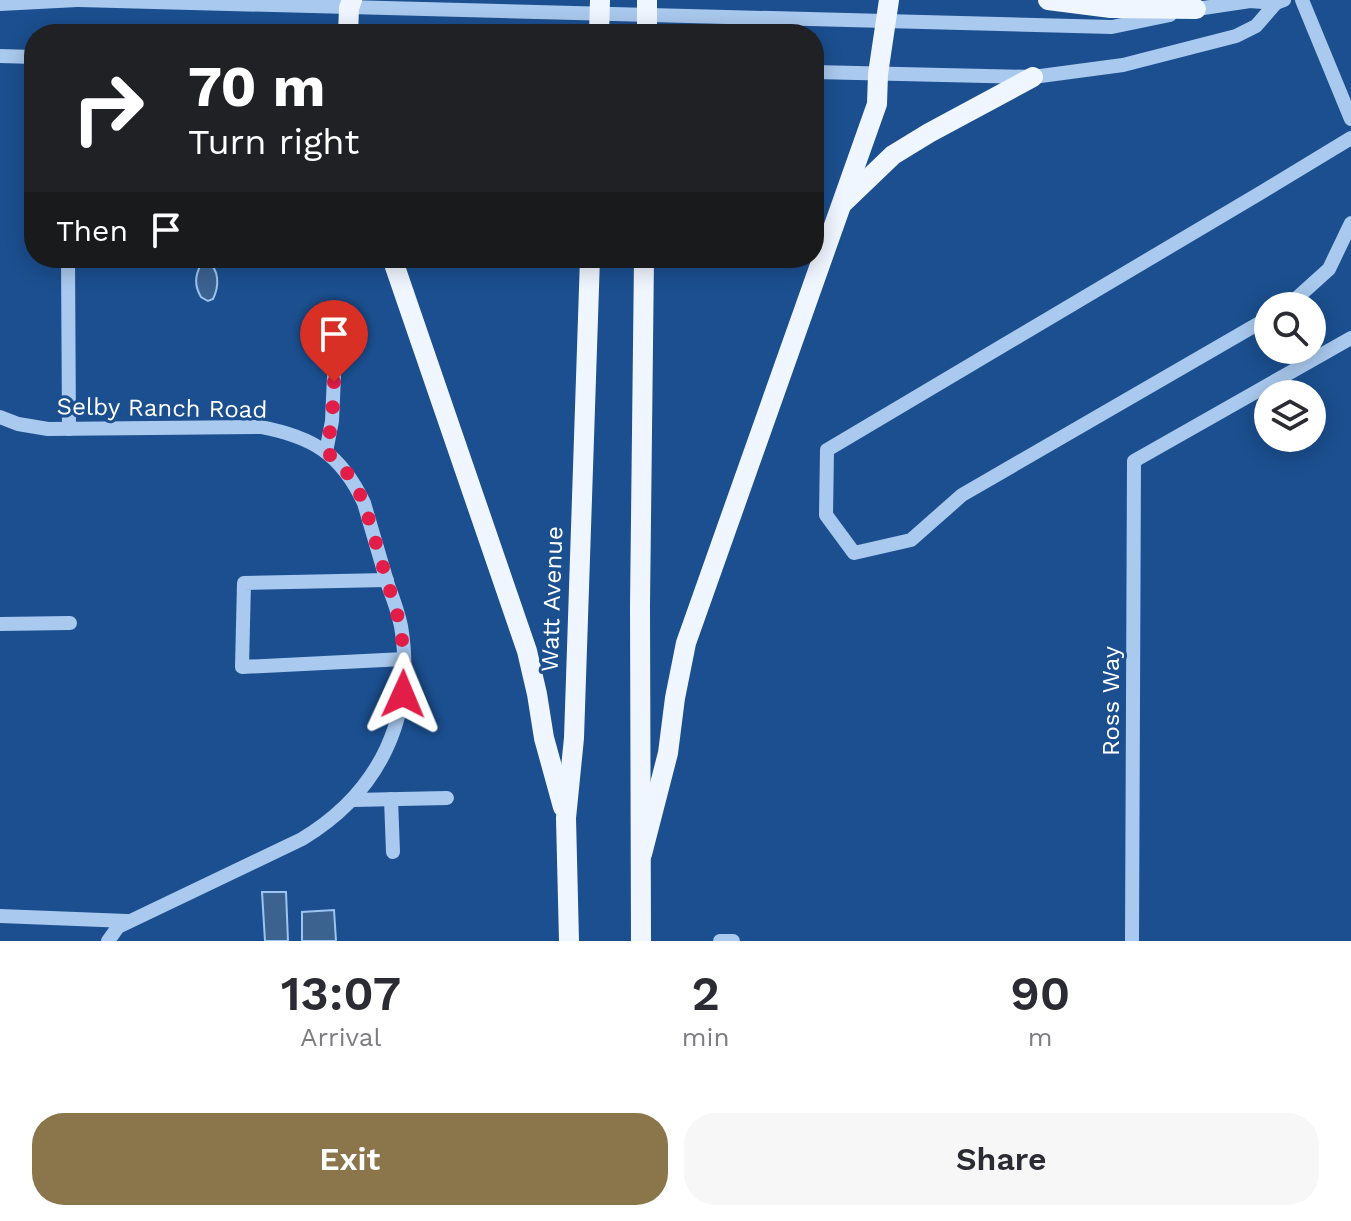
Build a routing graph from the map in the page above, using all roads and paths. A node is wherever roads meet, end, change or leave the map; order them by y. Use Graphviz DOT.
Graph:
graph roads {
  1 [pos="78,0"];
  2 [pos="600,0"];
  3 [pos="647,0"];
  4 [pos="1048,0"];
  5 [pos="1302,0"];
  6 [pos="1280,2"];
  7 [pos="0,4"];
  8 [pos="351,4"];
  9 [pos="1196,9"];
  10 [pos="888,10"];
  11 [pos="349,24"];
  12 [pos="599,24"];
  13 [pos="647,24"];
  14 [pos="0,56"];
  15 [pos="24,57"];
  16 [pos="824,72"];
  17 [pos="878,74"];
  18 [pos="1033,77"];
  19 [pos="1351,119"];
  20 [pos="1351,138"];
  21 [pos="841,205"];
  22 [pos="1351,223"];
  23 [pos="824,253"];
  24 [pos="68,268"];
  25 [pos="395,268"];
  26 [pos="590,268"];
  27 [pos="644,268"];
  28 [pos="819,268"];
  29 [pos="1304,292"];
  30 [pos="1254,326"];
  31 [pos="1351,338"];
  32 [pos="335,354"];
  33 [pos="0,417"];
  34 [pos="69,429"];
  35 [pos="326,452"];
  36 [pos="387,580"];
  37 [pos="70,623"];
  38 [pos="0,624"];
  39 [pos="404,659"];
  40 [pos="447,798"];
  41 [pos="391,799"];
  42 [pos="353,800"];
  43 [pos="566,818"];
  44 [pos="393,852"];
  45 [pos="642,854"];
  46 [pos="0,916"];
  47 [pos="130,921"];
  48 [pos="108,941"];
  49 [pos="569,941"];
  50 [pos="641,941"];
  51 [pos="720,941"];
  52 [pos="733,941"];
  53 [pos="1132,941"];
  1 -- 7 [label="street"];
  1 -- 8 [label="street"];
  2 -- 12 [label="main road, bridge"];
  3 -- 13 [label="main road, bridge"];
  4 -- 9 [label="main road"];
  5 -- 19 [label="street"];
  6 -- 9 [label="street"];
  6 -- 18 [label="street"];
  8 -- 10 [label="street"];
  8 -- 11 [label="main road"];
  9 -- 10 [label="street"];
  10 -- 17 [label="main road"];
  14 -- 15 [label="street"];
  16 -- 17 [label="street"];
  17 -- 18 [label="street"];
  17 -- 21 [label="main road"];
  18 -- 21 [label="main road"];
  20 -- 30 [label="street"];
  21 -- 23 [label="main road"];
  22 -- 29 [label="street"];
  24 -- 34 [label="street"];
  25 -- 43 [label="main road"];
  26 -- 43 [label="main road, Watt Avenue"];
  27 -- 45 [label="main road"];
  28 -- 45 [label="main road"];
  31 -- 53 [label="street, Ross Way"];
  32 -- 35 [label="street"];
  33 -- 34 [label="street, Selby Ranch Road"];
  34 -- 35 [label="street, Selby Ranch Road"];
  35 -- 36 [label="street, Selby Ranch Road"];
  36 -- 39 [label="street, Selby Ranch Road"];
  36 -- 39 [label="street"];
  37 -- 38 [label="street"];
  39 -- 42 [label="street, Selby Ranch Road"];
  40 -- 41 [label="street"];
  41 -- 42 [label="street"];
  41 -- 44 [label="street"];
  42 -- 47 [label="street, Selby Ranch Road"];
  43 -- 49 [label="main road, Watt Avenue"];
  45 -- 50 [label="main road"];
  46 -- 47 [label="street"];
  47 -- 48 [label="street, Selby Ranch Road"];
  51 -- 52 [label="street"];
}
